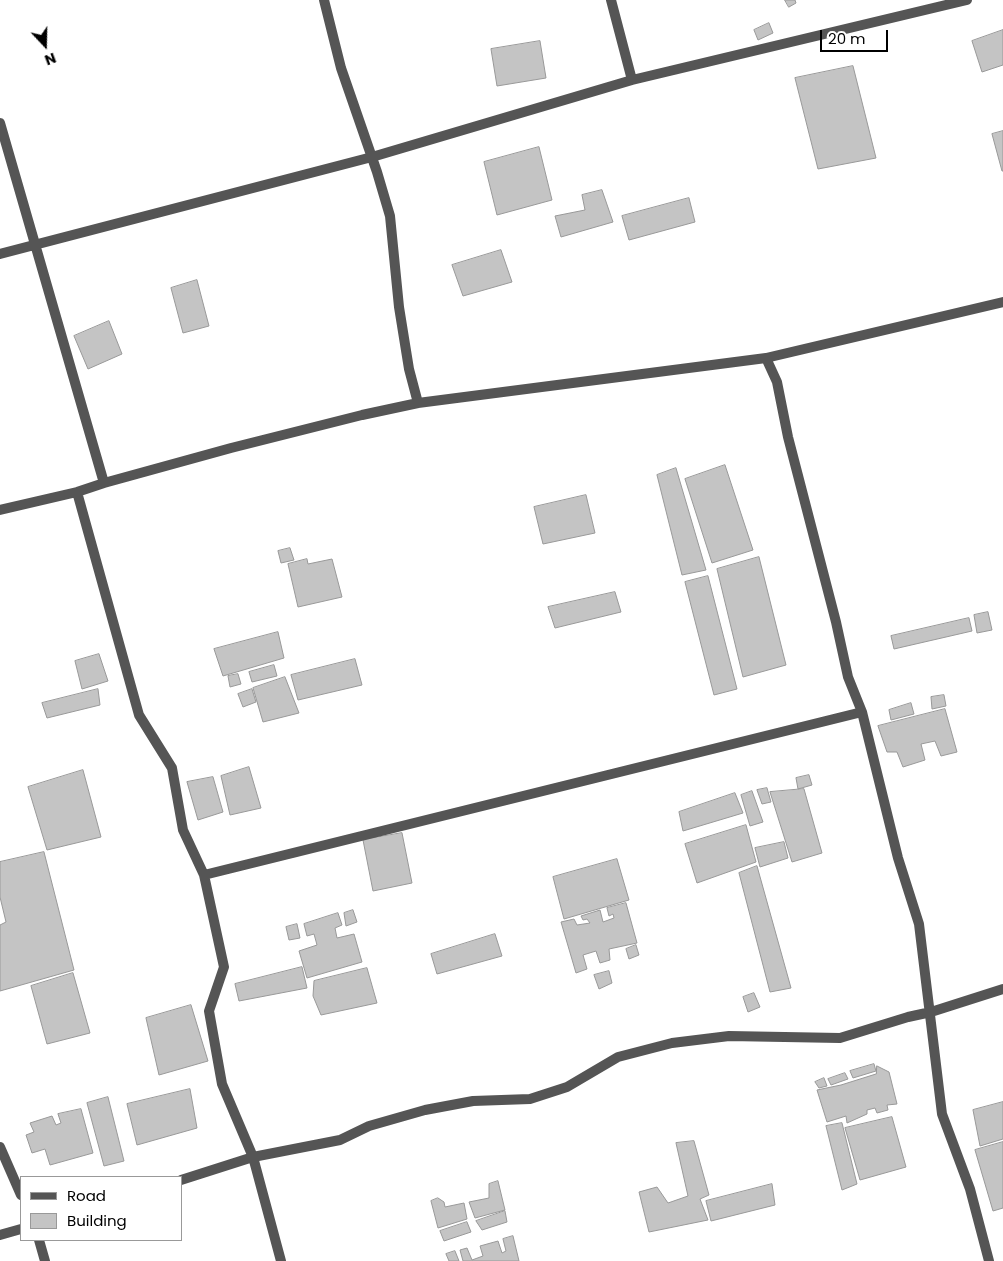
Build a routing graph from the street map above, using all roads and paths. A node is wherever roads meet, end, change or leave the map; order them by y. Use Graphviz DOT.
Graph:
graph roads {
  1 [pos="324,0"];
  2 [pos="611,0"];
  3 [pos="967,0"];
  4 [pos="632,80"];
  5 [pos="0,123"];
  6 [pos="372,157"];
  7 [pos="35,245"];
  8 [pos="0,254"];
  9 [pos="1003,302"];
  10 [pos="766,358"];
  11 [pos="418,403"];
  12 [pos="104,483"];
  13 [pos="77,492"];
  14 [pos="0,510"];
  15 [pos="862,712"];
  16 [pos="204,875"];
  17 [pos="1003,989"];
  18 [pos="931,1012"];
  19 [pos="0,1147"];
  20 [pos="254,1157"];
  21 [pos="182,1180"];
  22 [pos="20,1193"];
  23 [pos="20,1229"];
  24 [pos="0,1235"];
  25 [pos="39,1241"];
  26 [pos="45,1261"];
  27 [pos="281,1261"];
  28 [pos="989,1261"];
  1 -- 6 [label="street"];
  2 -- 4 [label="street"];
  3 -- 4 [label="street"];
  4 -- 6 [label="street"];
  5 -- 7 [label="street"];
  6 -- 7 [label="street"];
  6 -- 11 [label="street"];
  7 -- 8 [label="street"];
  7 -- 12 [label="street"];
  9 -- 10 [label="street"];
  10 -- 11 [label="street"];
  10 -- 15 [label="street"];
  11 -- 12 [label="street"];
  12 -- 13 [label="street"];
  13 -- 14 [label="street"];
  13 -- 16 [label="street"];
  15 -- 16 [label="street"];
  15 -- 18 [label="street"];
  16 -- 20 [label="street"];
  17 -- 18 [label="street"];
  18 -- 20 [label="street"];
  18 -- 28 [label="street"];
  19 -- 22 [label="street"];
  20 -- 21 [label="street"];
  20 -- 27 [label="street"];
  23 -- 24 [label="street"];
  25 -- 26 [label="street"];
}
